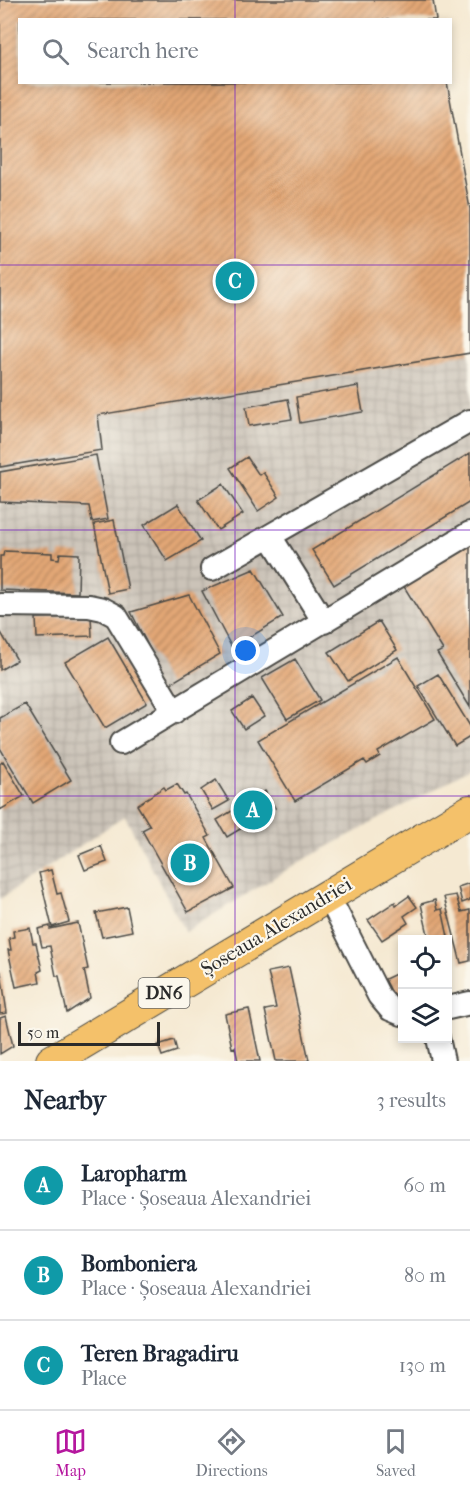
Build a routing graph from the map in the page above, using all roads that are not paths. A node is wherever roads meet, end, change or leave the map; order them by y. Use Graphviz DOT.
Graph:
graph roads {
  1 [pos="470,421"];
  2 [pos="470,533"];
  3 [pos="270,536"];
  4 [pos="212,570"];
  5 [pos="0,605"];
  6 [pos="324,622"];
  7 [pos="174,712"];
  8 [pos="121,743"];
  9 [pos="470,811"];
  10 [pos="470,831"];
  11 [pos="336,911"];
  12 [pos="470,1003"];
  13 [pos="452,1007"];
  14 [pos="398,1013"];
  15 [pos="439,1043"];
  16 [pos="52,1061"];
  17 [pos="86,1061"];
  18 [pos="443,1061"];
  1 -- 3 [label="street"];
  2 -- 6 [label="street"];
  3 -- 4 [label="street"];
  3 -- 6 [label="street"];
  5 -- 7 [label="street"];
  6 -- 7 [label="street"];
  7 -- 8 [label="street"];
  9 -- 16 [label="highway, Șoseaua Alexandriei / DN6"];
  10 -- 11 [label="highway, Șoseaua Alexandriei / DN6"];
  11 -- 14 [label="street"];
  11 -- 17 [label="highway, Șoseaua Alexandriei / DN6"];
  12 -- 13 [label="street"];
  15 -- 18 [label="street"];
}
